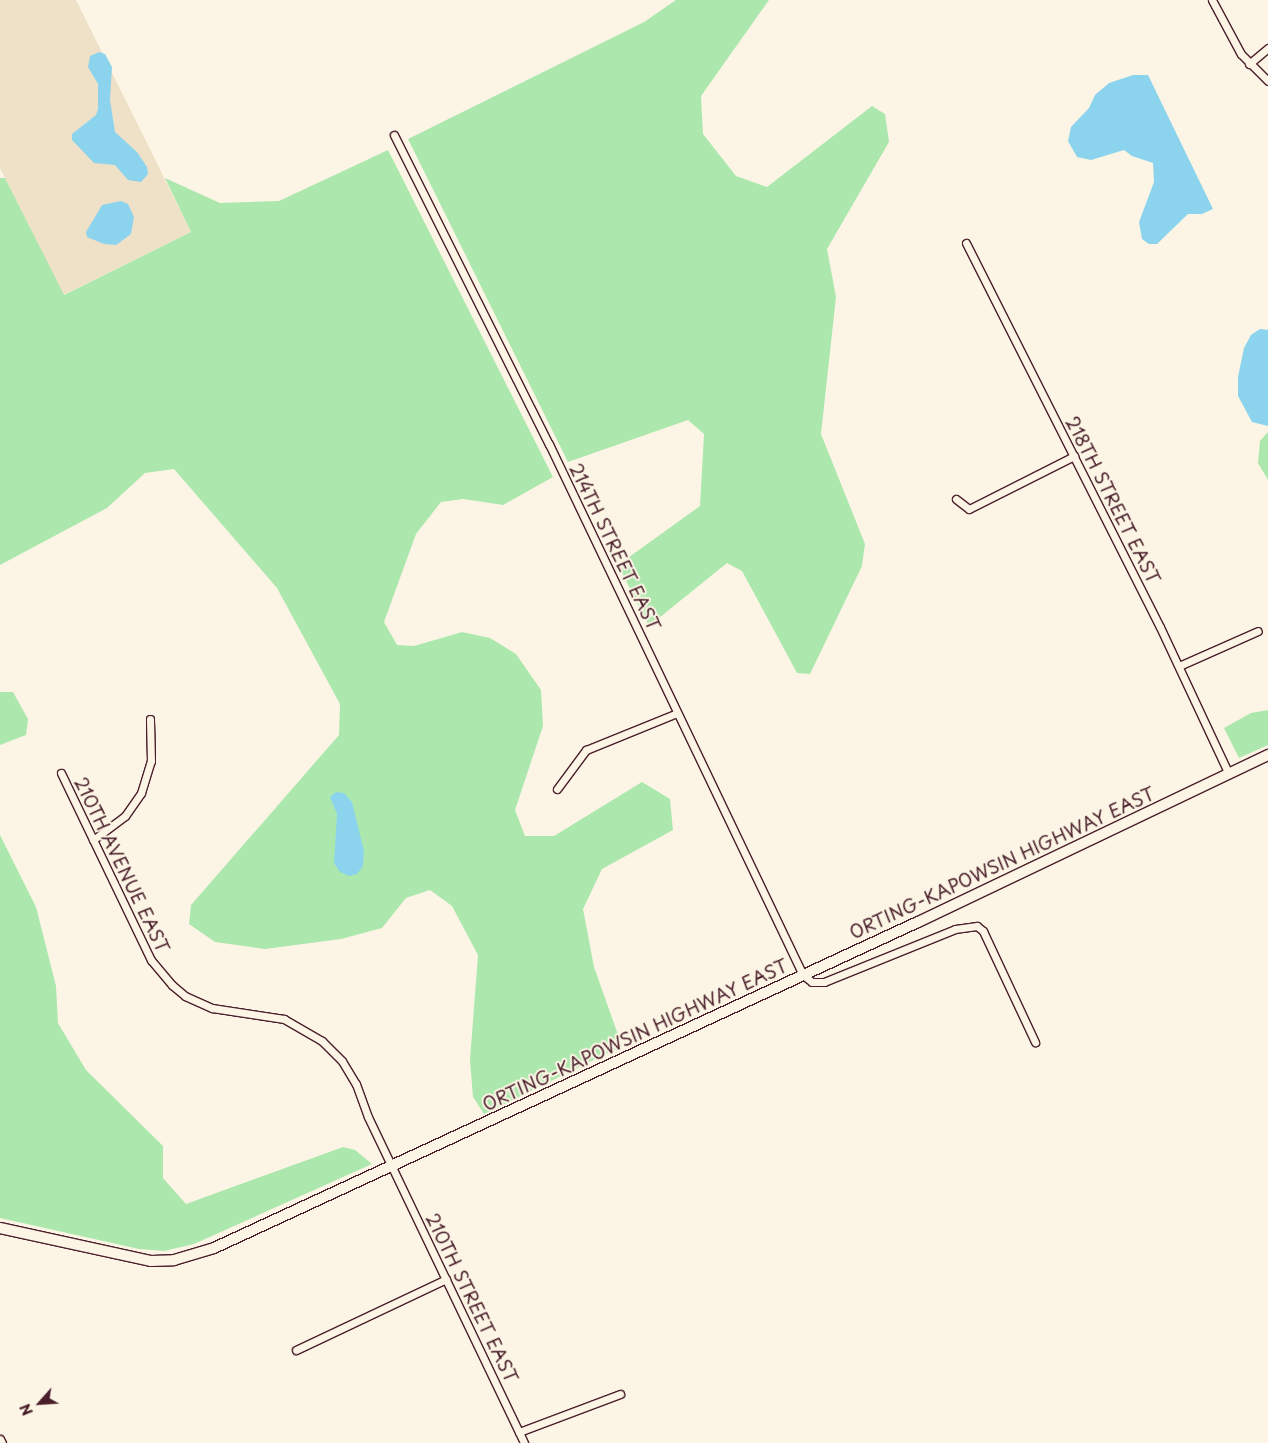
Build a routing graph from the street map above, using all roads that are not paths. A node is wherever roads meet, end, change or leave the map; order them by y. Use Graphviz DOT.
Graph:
graph roads {
  1 [pos="1212,0"];
  2 [pos="1268,48"];
  3 [pos="1249,64"];
  4 [pos="1268,81"];
  5 [pos="394,135"];
  6 [pos="966,243"];
  7 [pos="1074,456"];
  8 [pos="956,499"];
  9 [pos="1258,631"];
  10 [pos="1179,666"];
  11 [pos="677,713"];
  12 [pos="150,719"];
  13 [pos="1268,755"];
  14 [pos="61,773"];
  15 [pos="1229,774"];
  16 [pos="557,789"];
  17 [pos="93,840"];
  18 [pos="803,975"];
  19 [pos="1035,1042"];
  20 [pos="392,1166"];
  21 [pos="0,1228"];
  22 [pos="446,1279"];
  23 [pos="296,1350"];
  24 [pos="620,1394"];
  25 [pos="519,1432"];
  26 [pos="0,1438"];
  27 [pos="2,1443"];
  28 [pos="524,1443"];
  1 -- 3 [label="street"];
  2 -- 3 [label="street"];
  3 -- 4 [label="street"];
  5 -- 11 [label="street, 214TH STREET EAST"];
  6 -- 7 [label="street, 218TH STREET EAST"];
  7 -- 8 [label="street"];
  7 -- 10 [label="street, 218TH STREET EAST"];
  9 -- 10 [label="street"];
  10 -- 15 [label="street, 218TH STREET EAST"];
  11 -- 16 [label="street"];
  11 -- 18 [label="street, 214TH STREET EAST"];
  12 -- 17 [label="street"];
  13 -- 15 [label="main road, ORTING-KAPOWSIN HIGHWAY EAST"];
  14 -- 17 [label="street, 210TH AVENUE EAST"];
  15 -- 18 [label="main road, ORTING-KAPOWSIN HIGHWAY EAST"];
  17 -- 20 [label="street, 210TH AVENUE EAST"];
  18 -- 19 [label="street"];
  18 -- 20 [label="main road, ORTING-KAPOWSIN HIGHWAY EAST"];
  20 -- 21 [label="main road, ORTING-KAPOWSIN HIGHWAY EAST"];
  20 -- 22 [label="street, 210TH STREET EAST"];
  22 -- 23 [label="street"];
  22 -- 25 [label="street, 210TH STREET EAST"];
  24 -- 25 [label="street"];
  25 -- 28 [label="street, 210TH STREET EAST"];
  26 -- 27 [label="street"];
}
